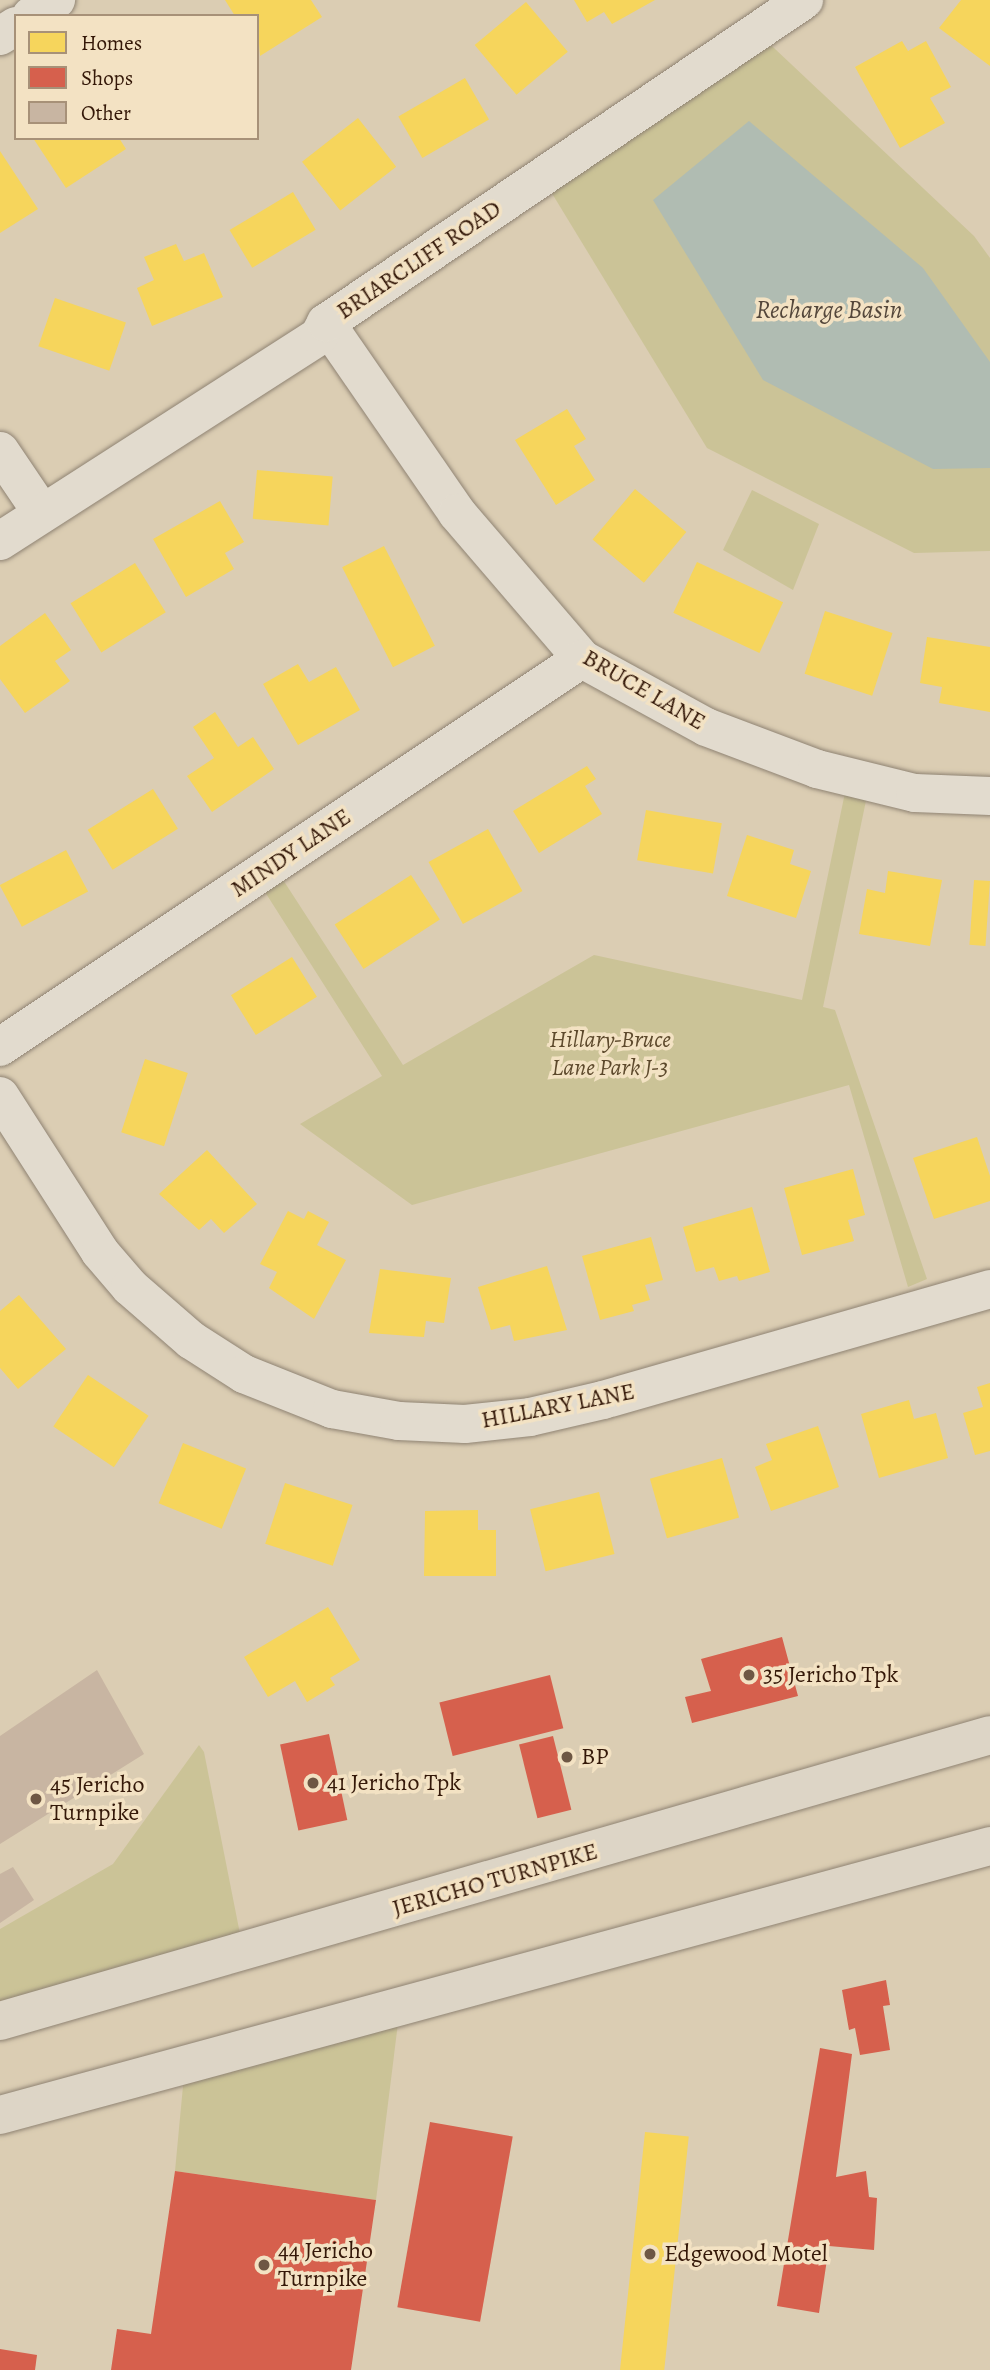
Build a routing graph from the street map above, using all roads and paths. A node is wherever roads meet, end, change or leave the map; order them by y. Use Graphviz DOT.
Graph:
graph roads {
  1 [pos="56,0"];
  2 [pos="804,0"];
  3 [pos="34,14"];
  4 [pos="326,323"];
  5 [pos="0,451"];
  6 [pos="42,513"];
  7 [pos="0,541"];
  8 [pos="582,659"];
  9 [pos="990,796"];
  10 [pos="0,1047"];
  11 [pos="0,1096"];
  12 [pos="990,1289"];
  13 [pos="990,1735"];
  14 [pos="990,1846"];
  15 [pos="0,2021"];
  16 [pos="0,2115"];
  1 -- 3 [label="street"];
  2 -- 4 [label="street, BRIARCLIFF ROAD"];
  4 -- 6 [label="street, BRIARCLIFF ROAD"];
  4 -- 8 [label="street, BRUCE LANE"];
  5 -- 6 [label="street"];
  6 -- 7 [label="street, BRIARCLIFF ROAD"];
  8 -- 9 [label="street, BRUCE LANE"];
  8 -- 10 [label="street, MINDY LANE"];
  11 -- 12 [label="street, HILLARY LANE"];
  13 -- 15 [label="main road, JERICHO TURNPIKE"];
  14 -- 16 [label="main road"];
}
